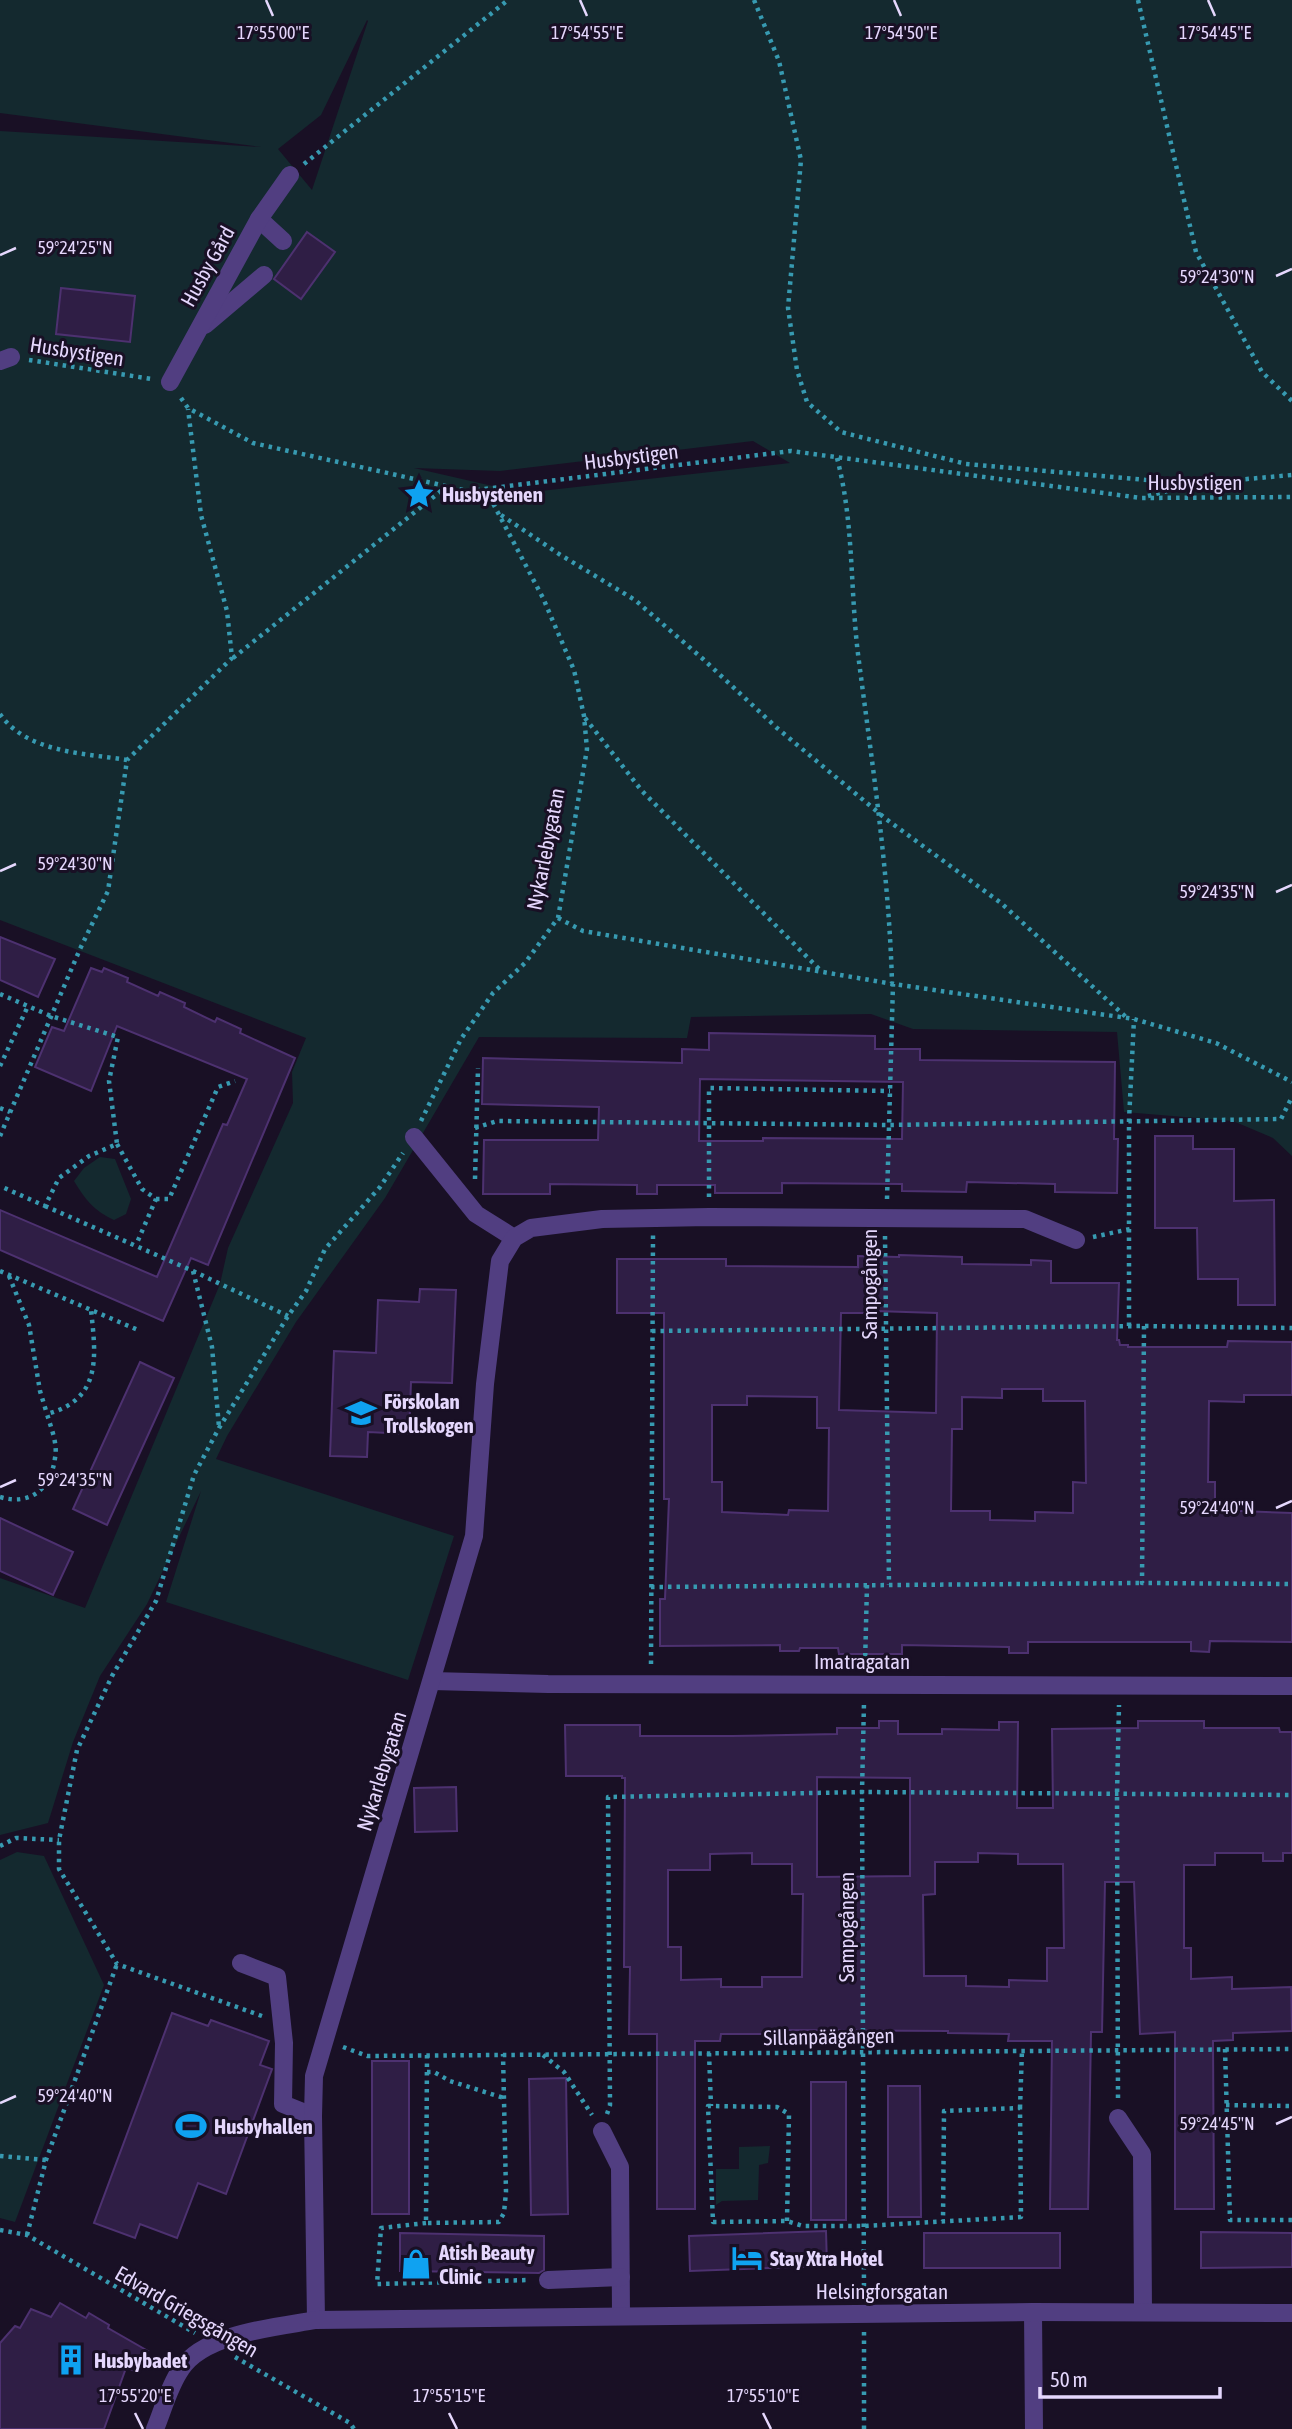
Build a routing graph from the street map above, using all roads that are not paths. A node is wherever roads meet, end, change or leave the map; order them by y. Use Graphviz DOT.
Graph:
graph roads {
  1 [pos="290,175"];
  2 [pos="259,219"];
  3 [pos="283,242"];
  4 [pos="264,275"];
  5 [pos="197,332"];
  6 [pos="170,382"];
  7 [pos="414,1137"];
  8 [pos="514,1238"];
  9 [pos="1076,1240"];
  10 [pos="432,1681"];
  11 [pos="1292,1686"];
  12 [pos="241,1963"];
  13 [pos="313,2116"];
  14 [pos="1118,2118"];
  15 [pos="602,2131"];
  16 [pos="621,2277"];
  17 [pos="548,2280"];
  18 [pos="1033,2312"];
  19 [pos="1143,2312"];
  20 [pos="1292,2313"];
  21 [pos="621,2316"];
  22 [pos="316,2320"];
  23 [pos="155,2429"];
  24 [pos="1034,2429"];
  1 -- 2 [label="street, Husby Gård"];
  2 -- 3 [label="street"];
  2 -- 5 [label="street, Husby Gård"];
  4 -- 5 [label="street"];
  5 -- 6 [label="street, Husby Gård"];
  7 -- 8 [label="street"];
  8 -- 9 [label="street"];
  8 -- 10 [label="street, Nykarlebygatan"];
  10 -- 11 [label="street, Imatragatan"];
  10 -- 13 [label="street, Nykarlebygatan"];
  12 -- 13 [label="street"];
  13 -- 22 [label="street, Nykarlebygatan"];
  14 -- 19 [label="street"];
  15 -- 16 [label="street"];
  16 -- 17 [label="street"];
  16 -- 21 [label="street"];
  18 -- 19 [label="street, Helsingforsgatan"];
  18 -- 21 [label="street, Helsingforsgatan"];
  18 -- 24 [label="street"];
  19 -- 20 [label="street, Helsingforsgatan"];
  21 -- 22 [label="street, Helsingforsgatan"];
  22 -- 23 [label="street, Helsingforsgatan"];
}
